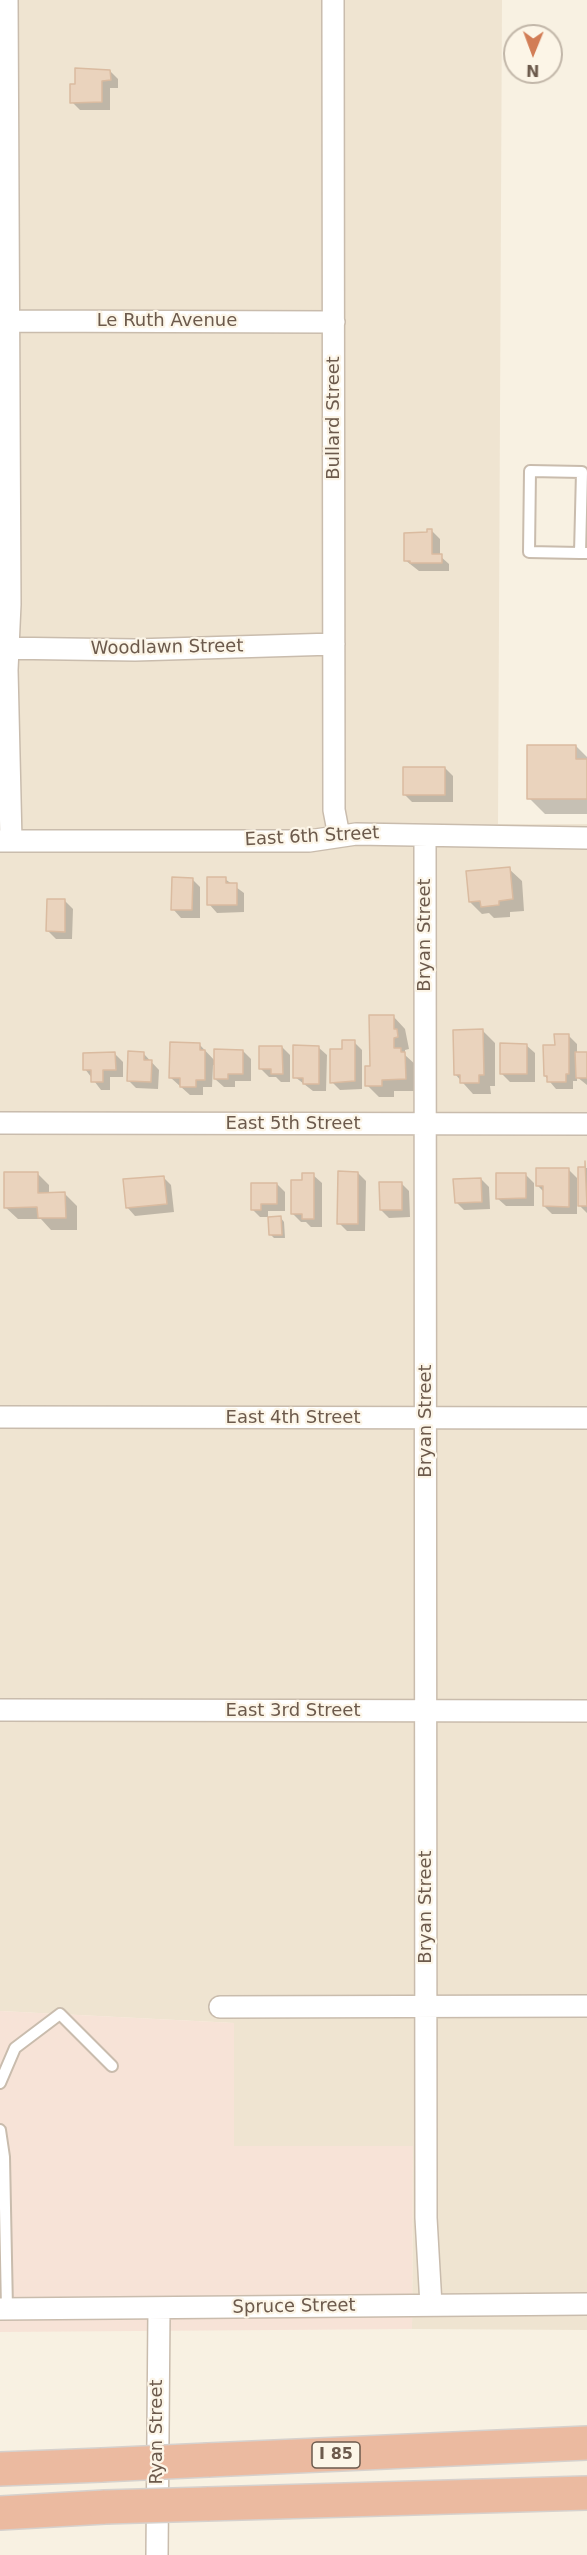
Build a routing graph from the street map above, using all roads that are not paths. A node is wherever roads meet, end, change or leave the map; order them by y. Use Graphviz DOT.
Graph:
graph roads {
  1 [pos="7,0"];
  2 [pos="333,0"];
  3 [pos="4,321"];
  4 [pos="334,322"];
  5 [pos="584,553"];
  6 [pos="334,644"];
  7 [pos="4,649"];
  8 [pos="339,836"];
  9 [pos="425,836"];
  10 [pos="587,838"];
  11 [pos="6,841"];
  12 [pos="0,1123"];
  13 [pos="425,1124"];
  14 [pos="587,1124"];
  15 [pos="0,1417"];
  16 [pos="426,1418"];
  17 [pos="587,1418"];
  18 [pos="0,1710"];
  19 [pos="426,1711"];
  20 [pos="587,1711"];
  21 [pos="426,2006"];
  22 [pos="587,2006"];
  23 [pos="220,2007"];
  24 [pos="112,2067"];
  25 [pos="0,2083"];
  26 [pos="0,2130"];
  27 [pos="430,2305"];
  28 [pos="586,2308"];
  29 [pos="3,2309"];
  30 [pos="159,2309"];
  31 [pos="587,2444"];
  32 [pos="0,2469"];
  33 [pos="587,2493"];
  34 [pos="519,2503"];
  35 [pos="0,2513"];
  36 [pos="587,2515"];
  37 [pos="157,2555"];
  1 -- 3 [label="street"];
  2 -- 4 [label="street, Bullard Street"];
  3 -- 4 [label="street, Le Ruth Avenue"];
  3 -- 7 [label="street"];
  4 -- 6 [label="street, Bullard Street"];
  5 -- 5 [label="lane"];
  6 -- 7 [label="street, Woodlawn Street"];
  6 -- 8 [label="street, Bullard Street"];
  7 -- 11 [label="street"];
  8 -- 9 [label="street, East 6th Street"];
  8 -- 11 [label="street, East 6th Street"];
  9 -- 10 [label="street, East 6th Street"];
  9 -- 13 [label="street, Bryan Street"];
  12 -- 13 [label="street, East 5th Street"];
  13 -- 14 [label="street, East 5th Street"];
  13 -- 16 [label="street, Bryan Street"];
  15 -- 16 [label="street, East 4th Street"];
  16 -- 17 [label="street, East 4th Street"];
  16 -- 19 [label="street, Bryan Street"];
  18 -- 19 [label="street, East 3rd Street"];
  19 -- 20 [label="street, East 3rd Street"];
  19 -- 21 [label="street, Bryan Street"];
  21 -- 22 [label="street"];
  21 -- 23 [label="street"];
  21 -- 27 [label="street, Bryan Street"];
  24 -- 25 [label="lane"];
  26 -- 29 [label="lane"];
  27 -- 28 [label="street, Spruce Street"];
  27 -- 30 [label="street, Spruce Street"];
  29 -- 30 [label="street, Spruce Street"];
  30 -- 37 [label="street, Ryan Street"];
  31 -- 32 [label="highway, I 85, bridge"];
  33 -- 34 [label="highway"];
  34 -- 35 [label="highway, bridge"];
  34 -- 36 [label="highway"];
}
